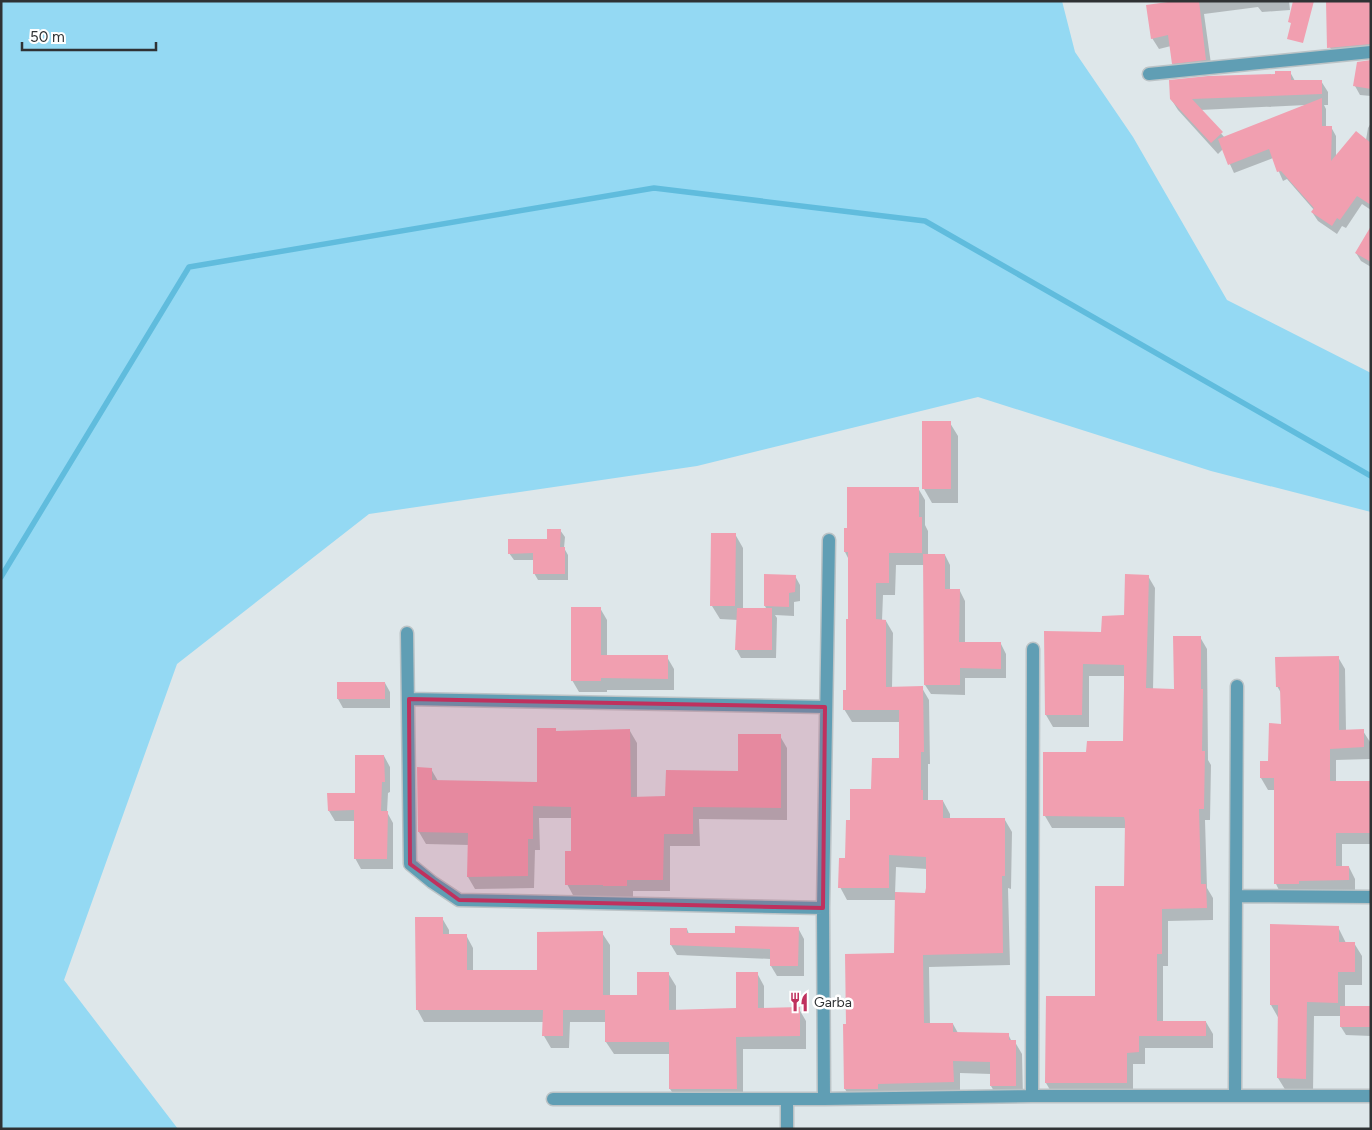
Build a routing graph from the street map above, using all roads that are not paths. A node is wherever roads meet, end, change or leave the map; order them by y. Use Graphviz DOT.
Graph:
graph roads {
  1 [pos="1371,52"];
  2 [pos="1149,74"];
  3 [pos="829,540"];
  4 [pos="407,633"];
  5 [pos="1033,649"];
  6 [pos="1237,686"];
  7 [pos="409,699"];
  8 [pos="826,707"];
  9 [pos="1236,896"];
  10 [pos="1371,897"];
  11 [pos="823,908"];
  12 [pos="1236,1095"];
  13 [pos="1032,1096"];
  14 [pos="1371,1096"];
  15 [pos="553,1099"];
  16 [pos="787,1100"];
  17 [pos="824,1100"];
  18 [pos="787,1129"];
  1 -- 2 [label="street"];
  3 -- 8 [label="street"];
  4 -- 7 [label="street"];
  5 -- 13 [label="street"];
  6 -- 9 [label="street"];
  7 -- 8 [label="street"];
  7 -- 11 [label="street"];
  8 -- 11 [label="street"];
  9 -- 10 [label="street"];
  9 -- 12 [label="street"];
  11 -- 17 [label="street"];
  12 -- 13 [label="street"];
  12 -- 14 [label="street"];
  13 -- 17 [label="street"];
  15 -- 16 [label="street"];
  16 -- 17 [label="street"];
  16 -- 18 [label="street"];
}
